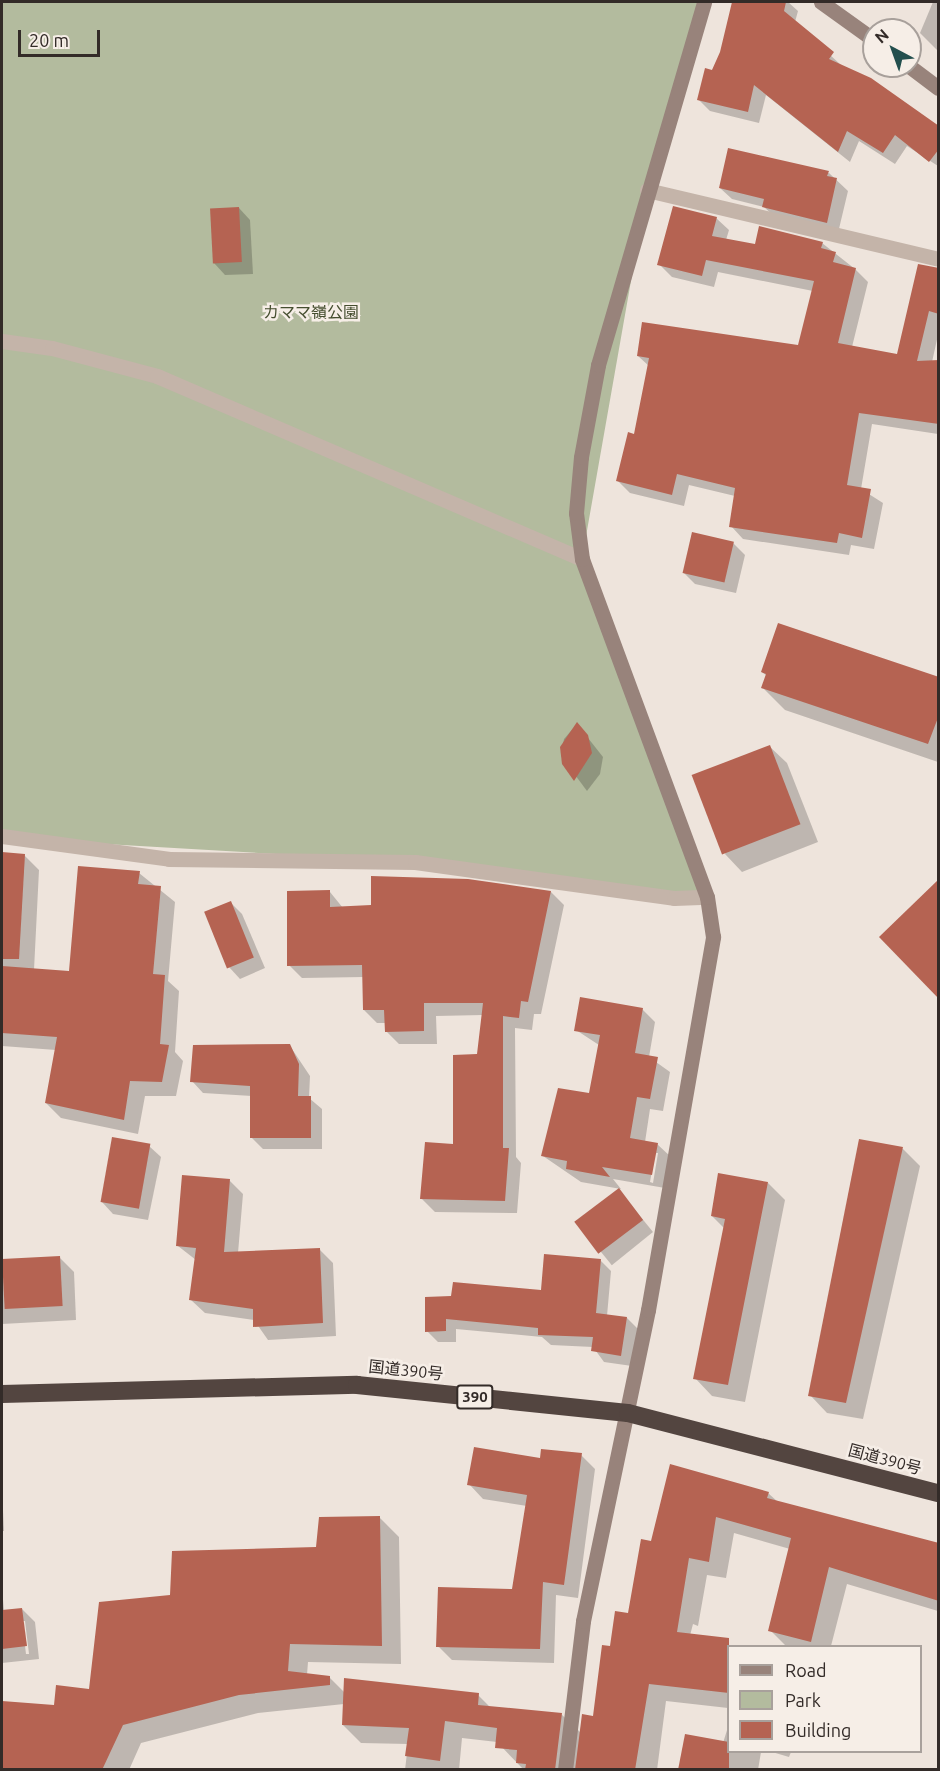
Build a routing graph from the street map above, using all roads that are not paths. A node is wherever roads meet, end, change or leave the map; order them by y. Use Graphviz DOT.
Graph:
graph roads {
  1 [pos="704,2"];
  2 [pos="822,2"];
  3 [pos="862,31"];
  4 [pos="922,76"];
  5 [pos="939,88"];
  6 [pos="647,190"];
  7 [pos="939,259"];
  8 [pos="2,341"];
  9 [pos="582,559"];
  10 [pos="2,836"];
  11 [pos="707,897"];
  12 [pos="2,1394"];
  13 [pos="628,1413"];
  14 [pos="939,1493"];
  15 [pos="565,1770"];
  1 -- 6 [label="street"];
  2 -- 3 [label="street"];
  4 -- 5 [label="street"];
  6 -- 7 [label="street"];
  6 -- 9 [label="street"];
  8 -- 9 [label="street"];
  9 -- 11 [label="street"];
  10 -- 11 [label="street"];
  11 -- 13 [label="street"];
  12 -- 13 [label="highway, 国道390号 / 390"];
  13 -- 14 [label="highway, 国道390号 / 390"];
  13 -- 15 [label="street"];
}
